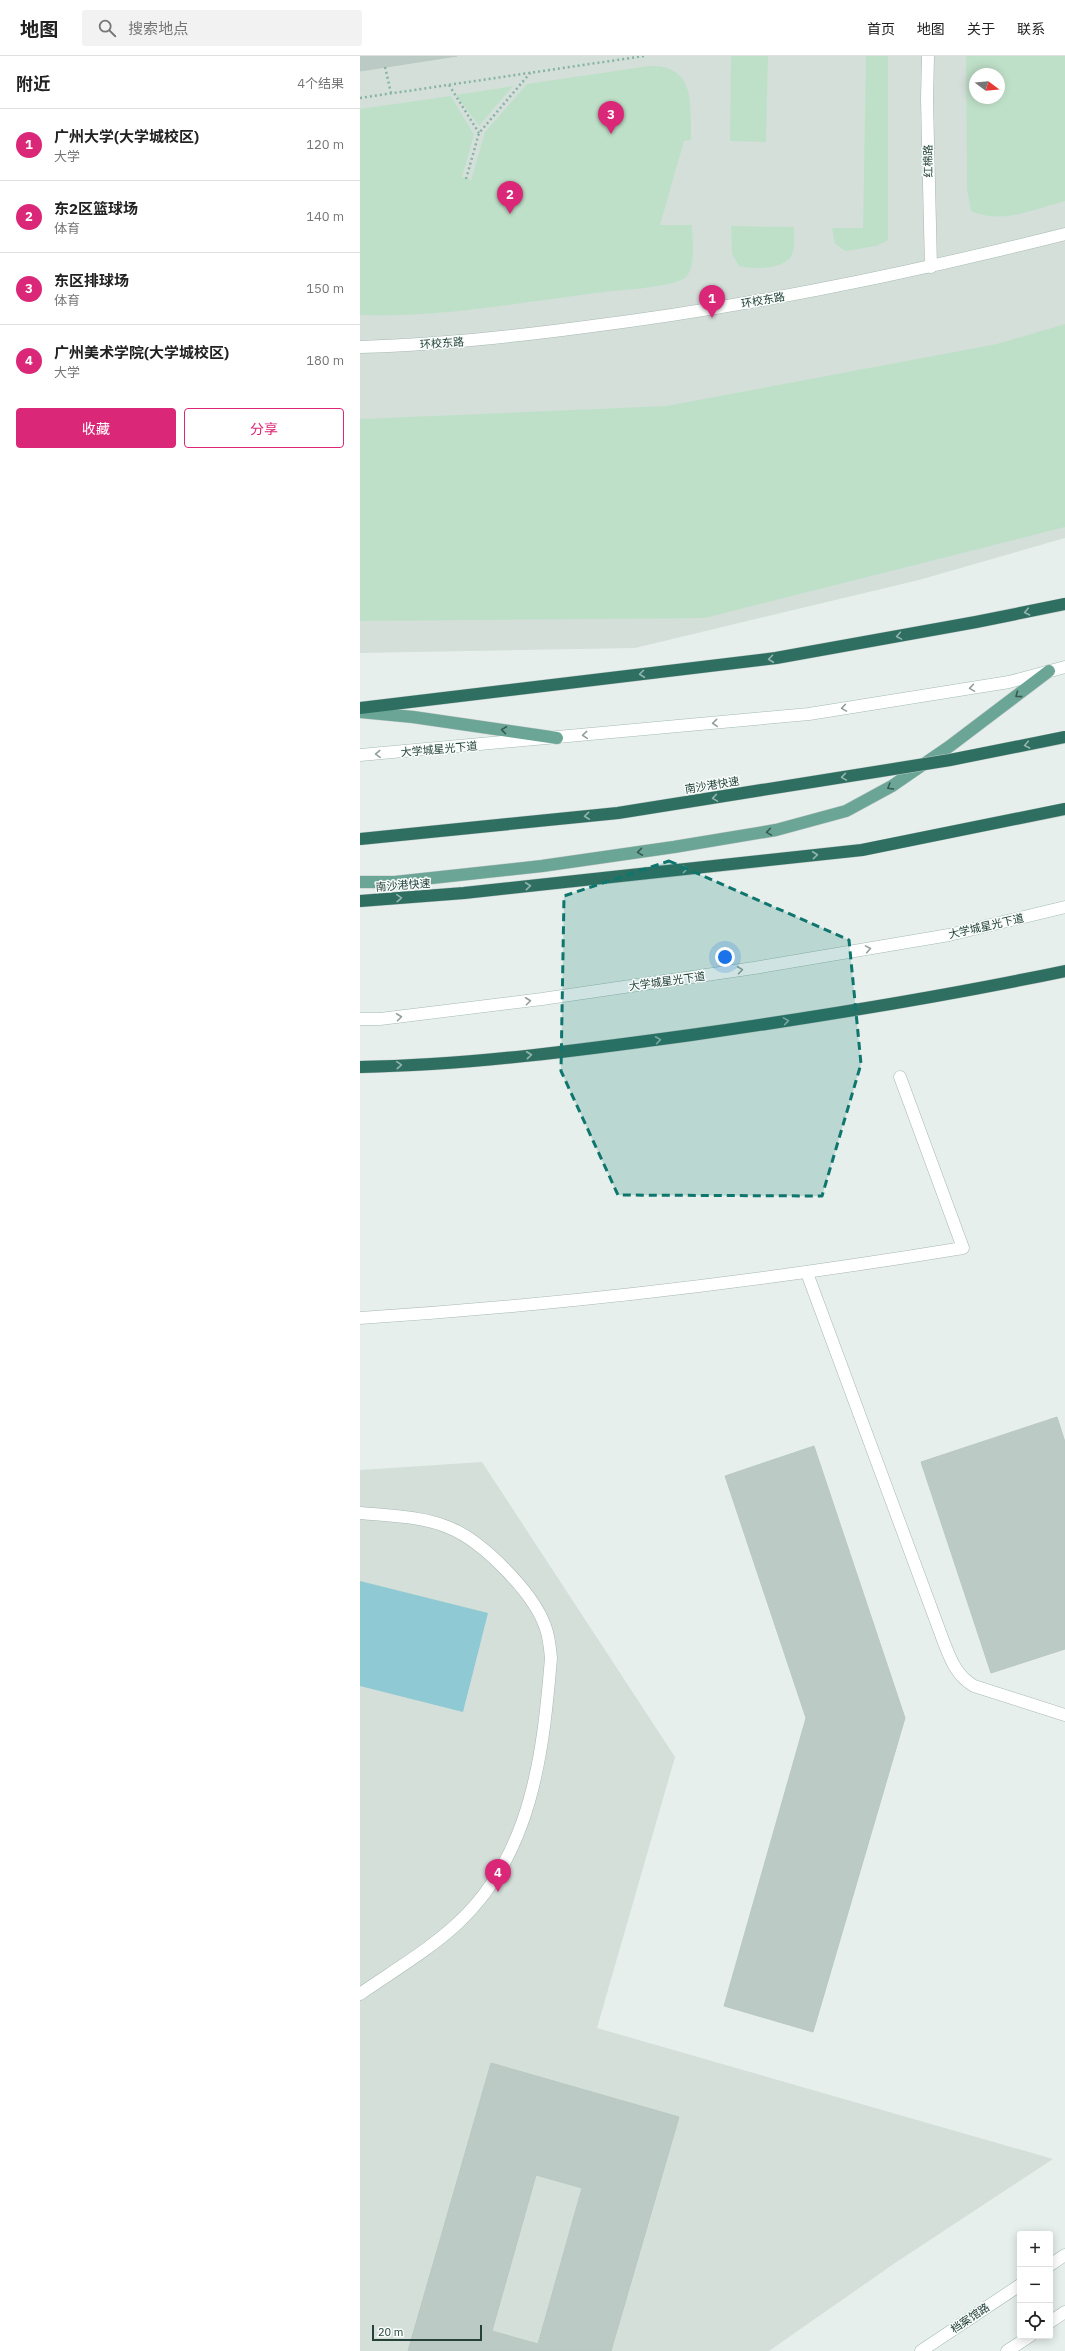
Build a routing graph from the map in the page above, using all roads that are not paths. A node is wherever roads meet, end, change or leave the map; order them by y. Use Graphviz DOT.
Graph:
graph roads {
  1 [pos="928,56"];
  2 [pos="1065,234"];
  3 [pos="931,267"];
  4 [pos="360,347"];
  5 [pos="1065,604"];
  6 [pos="1065,667"];
  7 [pos="1049,671"];
  8 [pos="360,708"];
  9 [pos="360,712"];
  10 [pos="1065,737"];
  11 [pos="557,738"];
  12 [pos="360,755"];
  13 [pos="1065,809"];
  14 [pos="360,839"];
  15 [pos="360,882"];
  16 [pos="360,901"];
  17 [pos="1065,907"];
  18 [pos="1065,971"];
  19 [pos="360,1019"];
  20 [pos="360,1066"];
  21 [pos="900,1077"];
  22 [pos="807,1273"];
  23 [pos="360,1318"];
  24 [pos="360,1513"];
  25 [pos="1065,1715"];
  26 [pos="360,1994"];
  27 [pos="1065,2255"];
  28 [pos="1053,2263"];
  29 [pos="1017,2287"];
  30 [pos="1065,2312"];
  31 [pos="1053,2320"];
  32 [pos="1025,2339"];
  33 [pos="927,2349"];
  34 [pos="1007,2351"];
  1 -- 3 [label="main road, 红棉路"];
  2 -- 3 [label="main road, 环校东路"];
  3 -- 4 [label="main road, 环校东路"];
  5 -- 8 [label="highway, one-way"];
  6 -- 7 [label="main road, 大学城星光下道"];
  7 -- 11 [label="main road, 大学城星光下道, one-way"];
  7 -- 15 [label="main road, one-way"];
  11 -- 9 [label="main road, one-way"];
  10 -- 14 [label="highway, 南沙港快速, one-way, bridge"];
  11 -- 12 [label="main road, 大学城星光下道, one-way"];
  16 -- 13 [label="highway, 南沙港快速, one-way"];
  19 -- 17 [label="main road, 大学城星光下道, one-way"];
  20 -- 18 [label="highway, one-way"];
  21 -- 22 [label="main road"];
  22 -- 23 [label="main road"];
  22 -- 25 [label="main road"];
  24 -- 26 [label="main road"];
  27 -- 28 [label="main road"];
  29 -- 33 [label="main road, 档案馆路"];
  30 -- 31 [label="main road"];
  32 -- 34 [label="main road"];
}
